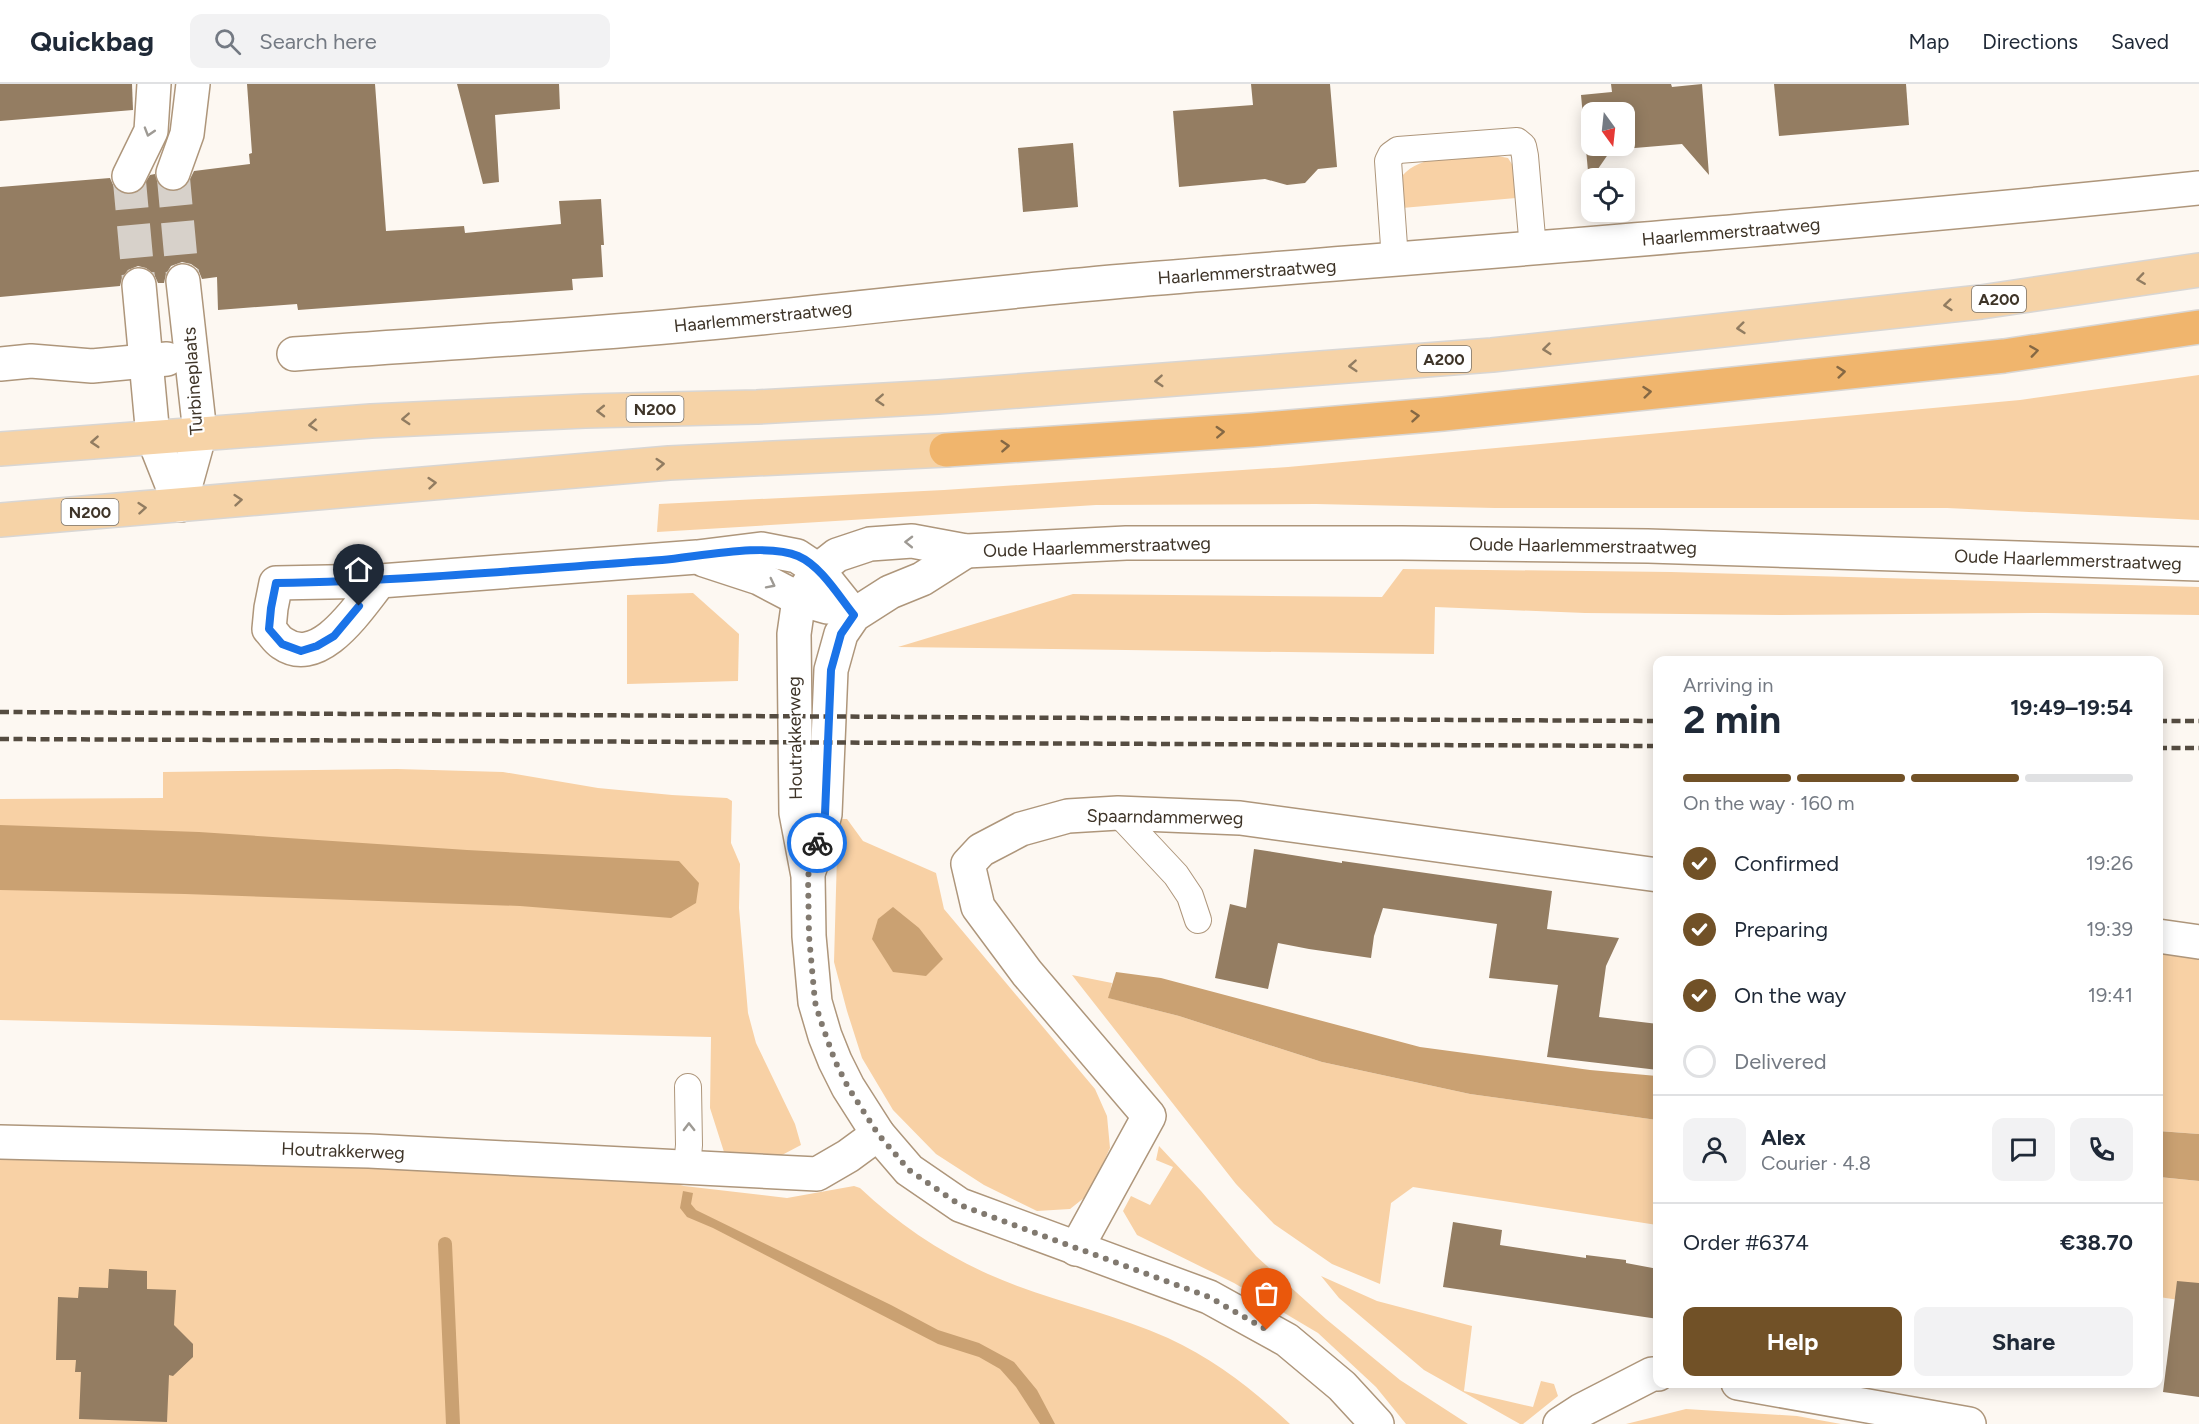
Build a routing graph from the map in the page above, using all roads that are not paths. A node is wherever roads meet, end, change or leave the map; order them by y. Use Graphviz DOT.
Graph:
graph roads {
  1 [pos="154,84"];
  2 [pos="193,84"];
  3 [pos="173,173"];
  4 [pos="129,176"];
  5 [pos="2199,188"];
  6 [pos="1533,249"];
  7 [pos="1395,260"];
  8 [pos="2199,270"];
  9 [pos="183,281"];
  10 [pos="139,285"];
  11 [pos="2199,327"];
  12 [pos="294,354"];
  13 [pos="193,358"];
  14 [pos="146,360"];
  15 [pos="0,364"];
  16 [pos="1087,386"];
  17 [pos="200,434"];
  18 [pos="153,437"];
  19 [pos="0,449"];
  20 [pos="946,450"];
  21 [pos="180,505"];
  22 [pos="0,520"];
  23 [pos="966,551"];
  24 [pos="697,558"];
  25 [pos="2199,564"];
  26 [pos="818,570"];
  27 [pos="380,581"];
  28 [pos="800,599"];
  29 [pos="854,615"];
  30 [pos="1118,813"];
  31 [pos="1653,874"];
  32 [pos="808,876"];
  33 [pos="1198,920"];
  34 [pos="2163,937"];
  35 [pos="2199,942"];
  36 [pos="688,1087"];
  37 [pos="878,1134"];
  38 [pos="0,1142"];
  39 [pos="687,1167"];
  40 [pos="1076,1249"];
  41 [pos="1653,1374"];
  42 [pos="1763,1388"];
  43 [pos="1935,1422"];
  44 [pos="1377,1424"];
  45 [pos="1560,1424"];
  46 [pos="1969,1424"];
  1 -- 4 [label="street, one-way"];
  2 -- 3 [label="street"];
  5 -- 6 [label="street, Haarlemmerstraatweg"];
  6 -- 7 [label="street, Haarlemmerstraatweg"];
  6 -- 7 [label="lane"];
  7 -- 12 [label="street, Haarlemmerstraatweg"];
  8 -- 16 [label="main road, A200, one-way"];
  9 -- 13 [label="street, Turbineplaats"];
  10 -- 14 [label="street"];
  20 -- 11 [label="highway, one-way"];
  13 -- 14 [label="street"];
  13 -- 17 [label="street, Turbineplaats"];
  14 -- 15 [label="street"];
  14 -- 18 [label="street"];
  16 -- 17 [label="main road, N200, one-way"];
  17 -- 18 [label="main road, N200"];
  17 -- 21 [label="street, Turbineplaats"];
  18 -- 19 [label="main road, N200, one-way"];
  18 -- 21 [label="street"];
  21 -- 20 [label="main road, N200, one-way"];
  22 -- 21 [label="main road, N200, one-way"];
  23 -- 25 [label="street, Oude Haarlemmerstraatweg"];
  23 -- 26 [label="street, Oude Haarlemmerstraatweg, one-way"];
  23 -- 29 [label="street, Oude Haarlemmerstraatweg"];
  24 -- 26 [label="street"];
  24 -- 27 [label="street"];
  24 -- 28 [label="street, one-way"];
  26 -- 28 [label="street, Oude Haarlemmerstraatweg"];
  26 -- 29 [label="street"];
  27 -- 27 [label="street"];
  28 -- 29 [label="street"];
  28 -- 32 [label="street, Houtrakkerweg"];
  29 -- 32 [label="street, Houtrakkerweg"];
  30 -- 31 [label="street, Spaarndammerweg"];
  30 -- 33 [label="lane"];
  30 -- 40 [label="street, Spaarndammerweg"];
  32 -- 37 [label="street, Houtrakkerweg"];
  34 -- 35 [label="street"];
  39 -- 36 [label="lane, one-way"];
  37 -- 39 [label="street, Houtrakkerweg"];
  37 -- 40 [label="street, Houtrakkerweg"];
  38 -- 39 [label="street, Houtrakkerweg"];
  40 -- 44 [label="street, Houtrakkerweg"];
  41 -- 45 [label="street"];
  42 -- 43 [label="street"];
  43 -- 46 [label="street"];
}
